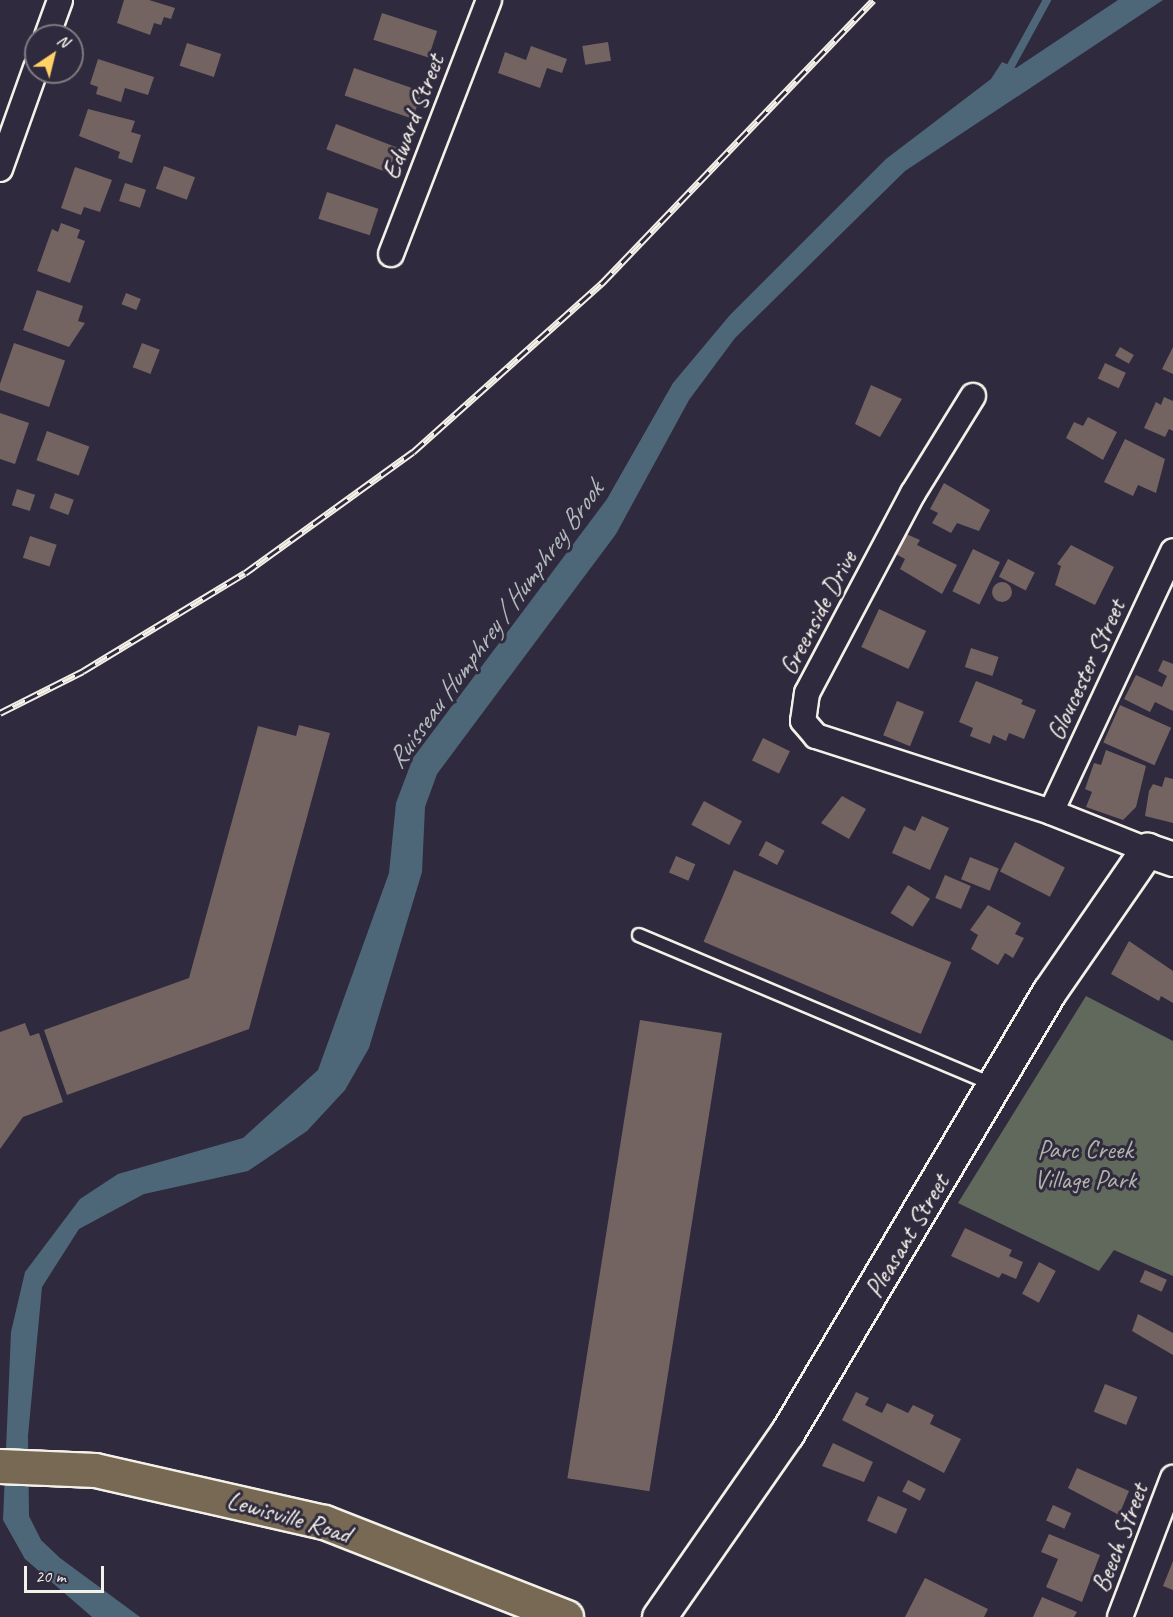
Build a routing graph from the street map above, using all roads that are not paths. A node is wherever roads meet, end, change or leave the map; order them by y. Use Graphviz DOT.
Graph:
graph roads {
  1 [pos="60,0"];
  2 [pos="489,0"];
  3 [pos="51,24"];
  4 [pos="30,84"];
  5 [pos="0,169"];
  6 [pos="391,254"];
  7 [pos="973,396"];
  8 [pos="1173,551"];
  9 [pos="1051,812"];
  10 [pos="1160,855"];
  11 [pos="639,935"];
  12 [pos="995,1086"];
  13 [pos="0,1466"];
  14 [pos="1173,1478"];
  15 [pos="566,1617"];
  16 [pos="659,1617"];
  17 [pos="1120,1617"];
  1 -- 3 [label="street"];
  2 -- 6 [label="street, Edward Street"];
  4 -- 5 [label="street"];
  7 -- 9 [label="street, Greenside Drive"];
  8 -- 9 [label="street, Gloucester Street"];
  9 -- 10 [label="street, Pleasant Street"];
  10 -- 12 [label="street, Pleasant Street"];
  11 -- 12 [label="lane"];
  12 -- 16 [label="street, Pleasant Street"];
  13 -- 15 [label="main road, Lewisville Road"];
  14 -- 17 [label="street, Beech Street"];
}
